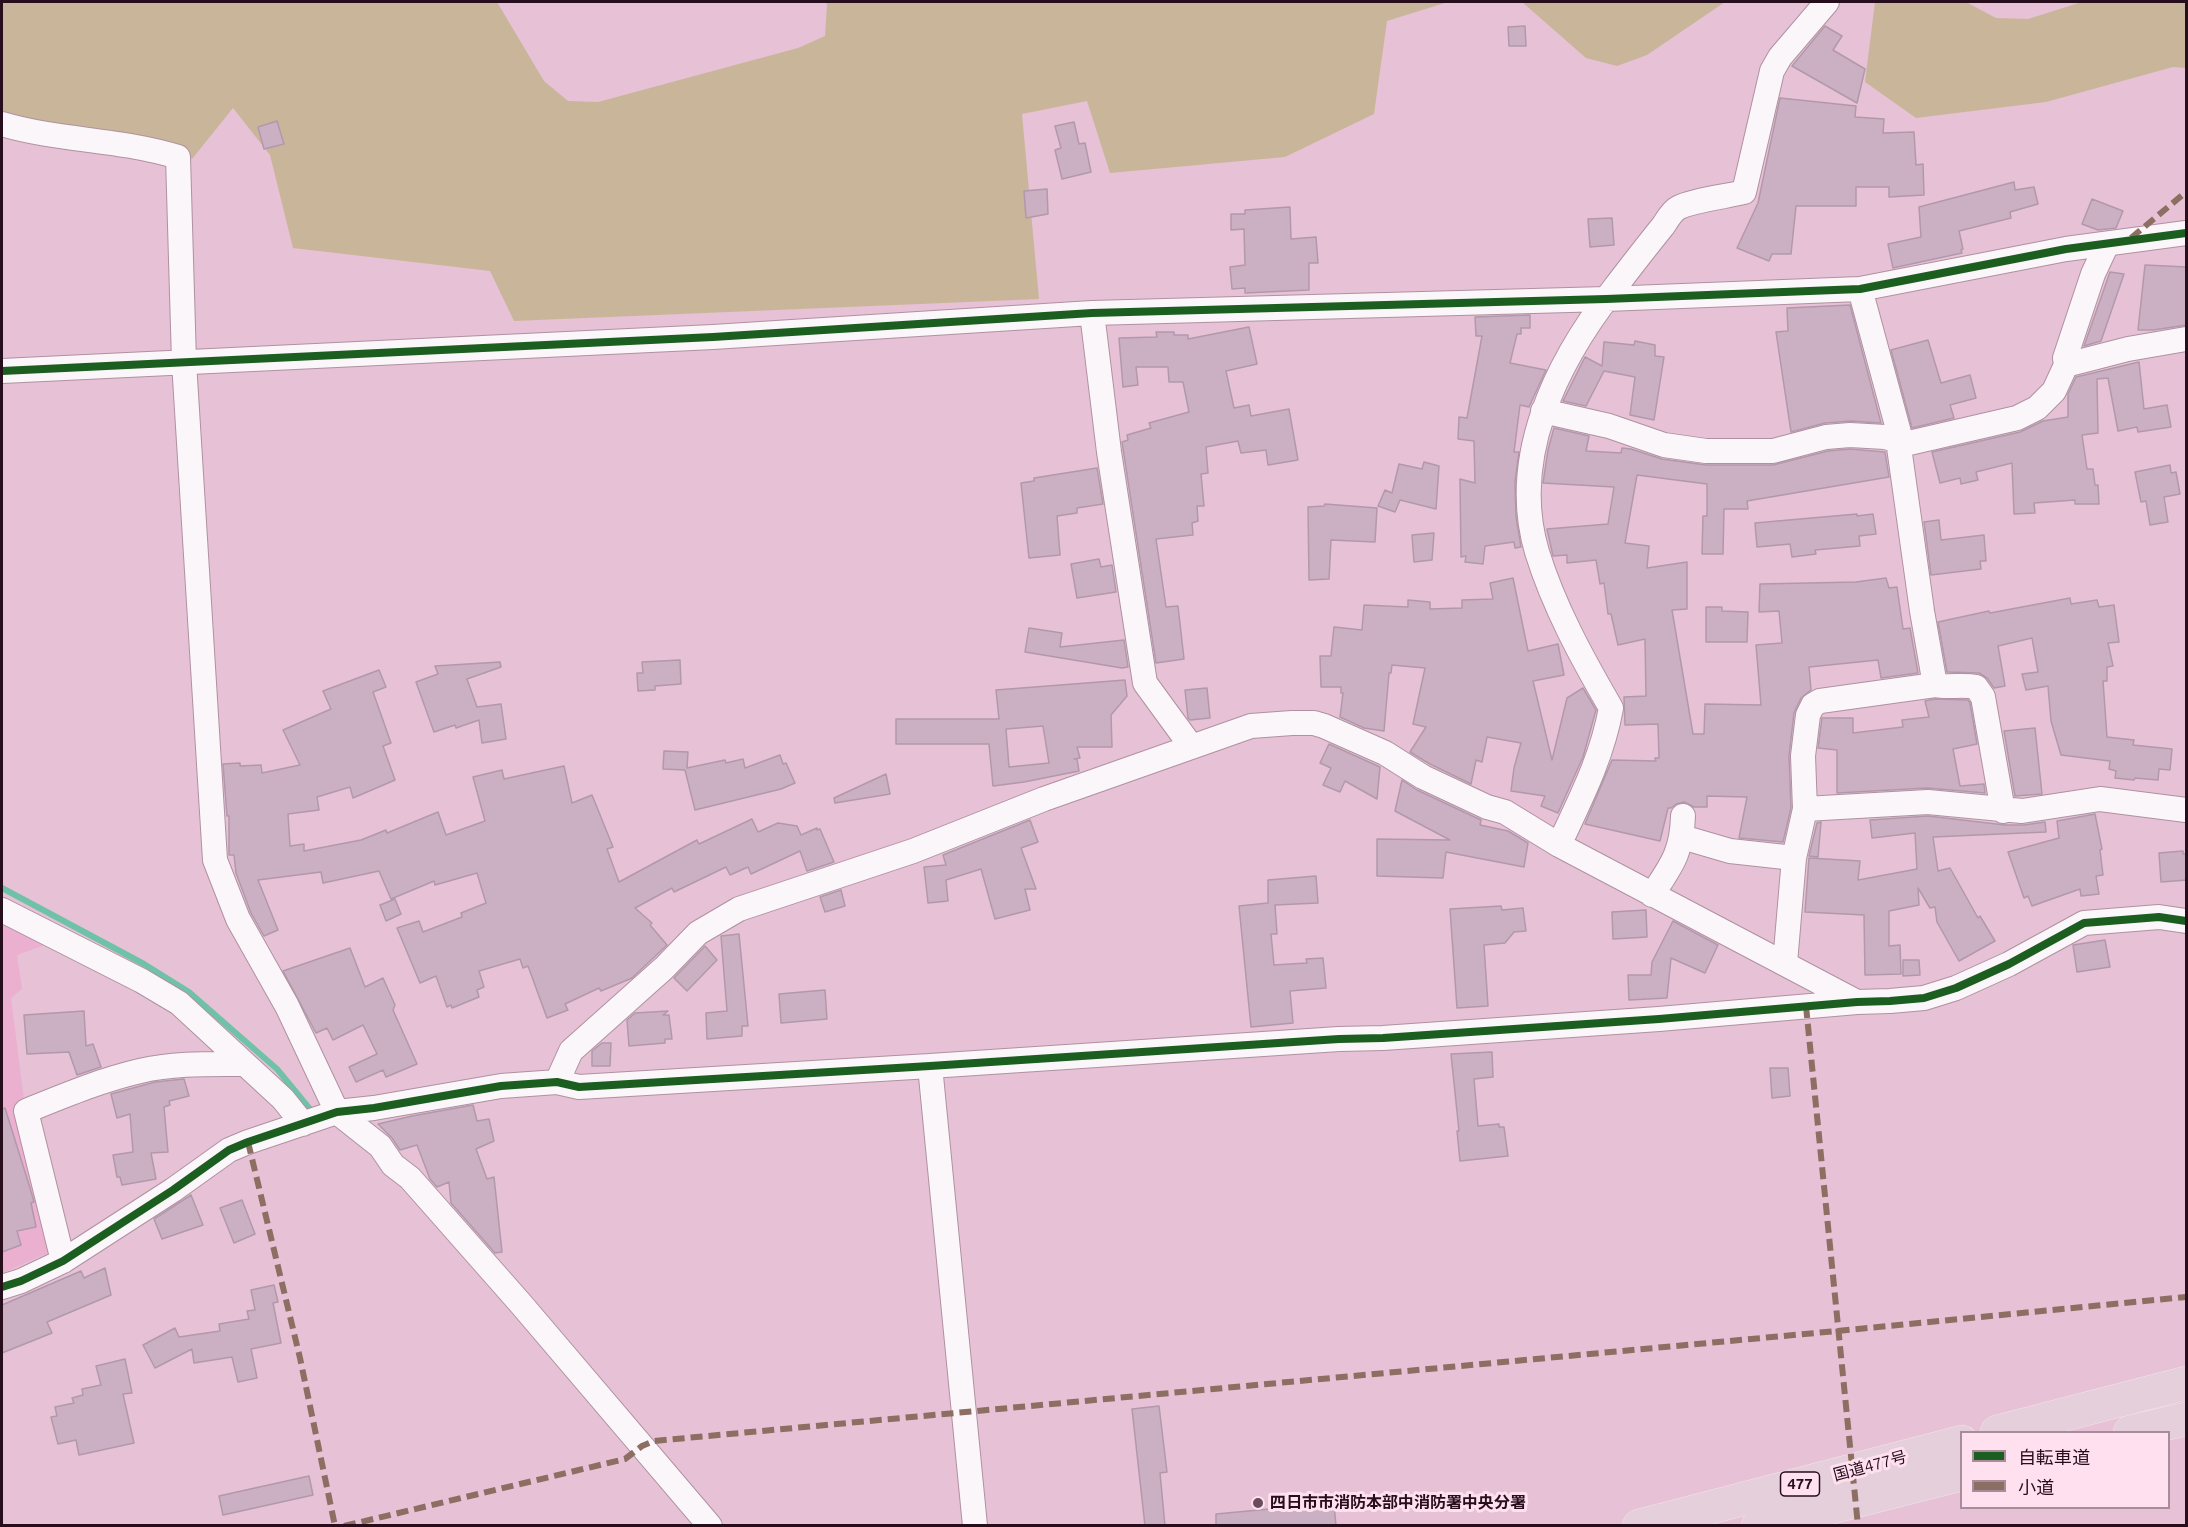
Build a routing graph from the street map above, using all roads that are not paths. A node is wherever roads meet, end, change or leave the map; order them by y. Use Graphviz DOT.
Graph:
graph roads {
  1 [pos="1827,2"];
  2 [pos="2,124"];
  3 [pos="2187,233"];
  4 [pos="2107,244"];
  5 [pos="1860,289"];
  6 [pos="1606,299"];
  7 [pos="1092,313"];
  8 [pos="2187,339"];
  9 [pos="184,362"];
  10 [pos="2066,366"];
  11 [pos="2,371"];
  12 [pos="1543,411"];
  13 [pos="1900,440"];
  14 [pos="1935,685"];
  15 [pos="1191,746"];
  16 [pos="1804,809"];
  17 [pos="2187,810"];
  18 [pos="2003,811"];
  19 [pos="1559,845"];
  20 [pos="1794,858"];
  21 [pos="1652,895"];
  22 [pos="2,910"];
  23 [pos="2187,921"];
  24 [pos="1785,963"];
  25 [pos="1857,1002"];
  26 [pos="243,1064"];
  27 [pos="930,1066"];
  28 [pos="557,1082"];
  29 [pos="319,1119"];
  30 [pos="63,1261"];
  31 [pos="2,1287"];
  32 [pos="2187,1383"];
  33 [pos="2187,1419"];
  34 [pos="2001,1431"];
  35 [pos="2134,1431"];
  36 [pos="1960,1443"];
  37 [pos="1960,1475"];
  38 [pos="710,1526"];
  39 [pos="975,1526"];
  40 [pos="1639,1526"];
  41 [pos="1758,1526"];
  1 -- 6 [label="street"];
  2 -- 9 [label="street"];
  3 -- 4 [label="street"];
  4 -- 5 [label="street"];
  4 -- 10 [label="street"];
  5 -- 6 [label="street"];
  5 -- 13 [label="street"];
  6 -- 7 [label="street"];
  6 -- 12 [label="street"];
  7 -- 9 [label="street"];
  7 -- 15 [label="street"];
  8 -- 10 [label="street"];
  9 -- 11 [label="street"];
  9 -- 29 [label="street"];
  10 -- 13 [label="street"];
  12 -- 13 [label="street"];
  12 -- 19 [label="street"];
  13 -- 14 [label="street"];
  14 -- 16 [label="street"];
  14 -- 18 [label="street"];
  15 -- 19 [label="street"];
  15 -- 28 [label="street"];
  16 -- 18 [label="street"];
  16 -- 20 [label="street"];
  17 -- 18 [label="street"];
  19 -- 21 [label="street"];
  20 -- 21 [label="street"];
  20 -- 24 [label="street"];
  21 -- 24 [label="street"];
  22 -- 26 [label="street"];
  23 -- 25 [label="street"];
  24 -- 25 [label="street"];
  25 -- 27 [label="street"];
  26 -- 29 [label="street"];
  26 -- 30 [label="street"];
  27 -- 28 [label="street"];
  27 -- 39 [label="street"];
  28 -- 29 [label="street"];
  29 -- 30 [label="street"];
  29 -- 38 [label="street"];
  30 -- 31 [label="street"];
  32 -- 34 [label="highway"];
  33 -- 35 [label="highway"];
  36 -- 40 [label="highway, 国道477号 / 477"];
  37 -- 41 [label="highway, 国道477号 / 477"];
}
